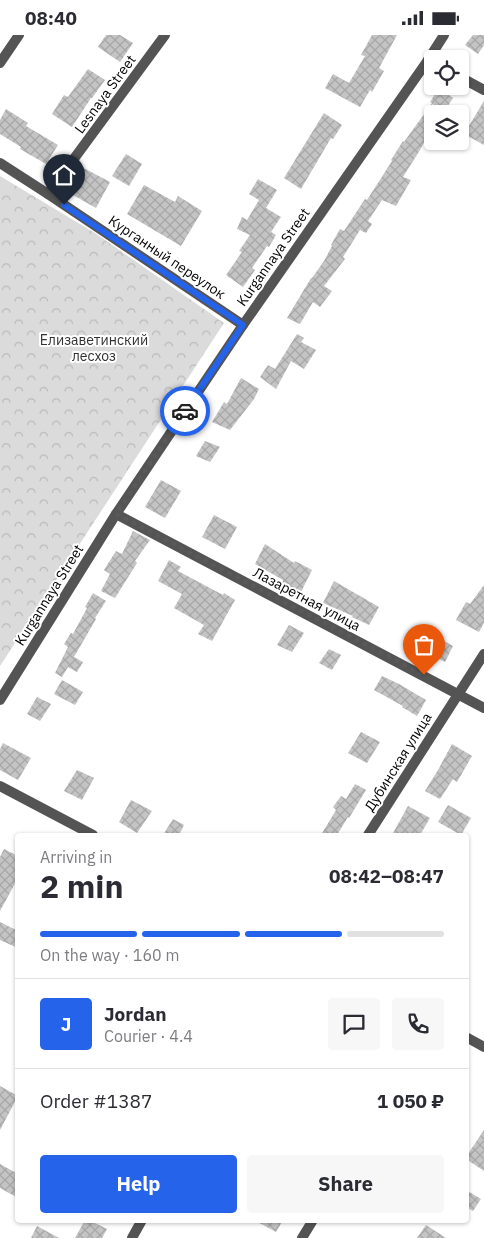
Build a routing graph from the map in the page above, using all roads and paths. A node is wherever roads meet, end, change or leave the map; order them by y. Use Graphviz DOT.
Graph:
graph roads {
  1 [pos="19,35"];
  2 [pos="165,35"];
  3 [pos="444,35"];
  4 [pos="436,50"];
  5 [pos="0,63"];
  6 [pos="424,69"];
  7 [pos="469,82"];
  8 [pos="484,90"];
  9 [pos="0,163"];
  10 [pos="48,194"];
  11 [pos="243,325"];
  12 [pos="116,514"];
  13 [pos="484,655"];
  14 [pos="458,693"];
  15 [pos="0,700"];
  16 [pos="484,707"];
  17 [pos="0,785"];
  18 [pos="89,833"];
  19 [pos="369,833"];
  20 [pos="469,1039"];
  21 [pos="484,1047"];
  22 [pos="140,1223"];
  23 [pos="311,1223"];
  24 [pos="132,1238"];
  25 [pos="302,1238"];
  1 -- 5 [label="street"];
  2 -- 10 [label="street, Lesnaya Street"];
  3 -- 4 [label="street, Kurgannaya Street"];
  6 -- 11 [label="street, Kurgannaya Street"];
  7 -- 8 [label="street"];
  9 -- 10 [label="street, Курганный переулок"];
  10 -- 11 [label="street, Курганный переулок"];
  11 -- 12 [label="street, Kurgannaya Street"];
  12 -- 14 [label="street, Лазаретная улица"];
  12 -- 15 [label="street, Kurgannaya Street"];
  13 -- 14 [label="street, Дубинская улица"];
  14 -- 16 [label="street, Лазаретная улица"];
  14 -- 19 [label="street, Дубинская улица"];
  17 -- 18 [label="street"];
  20 -- 21 [label="street"];
  22 -- 24 [label="street"];
  23 -- 25 [label="street"];
}
